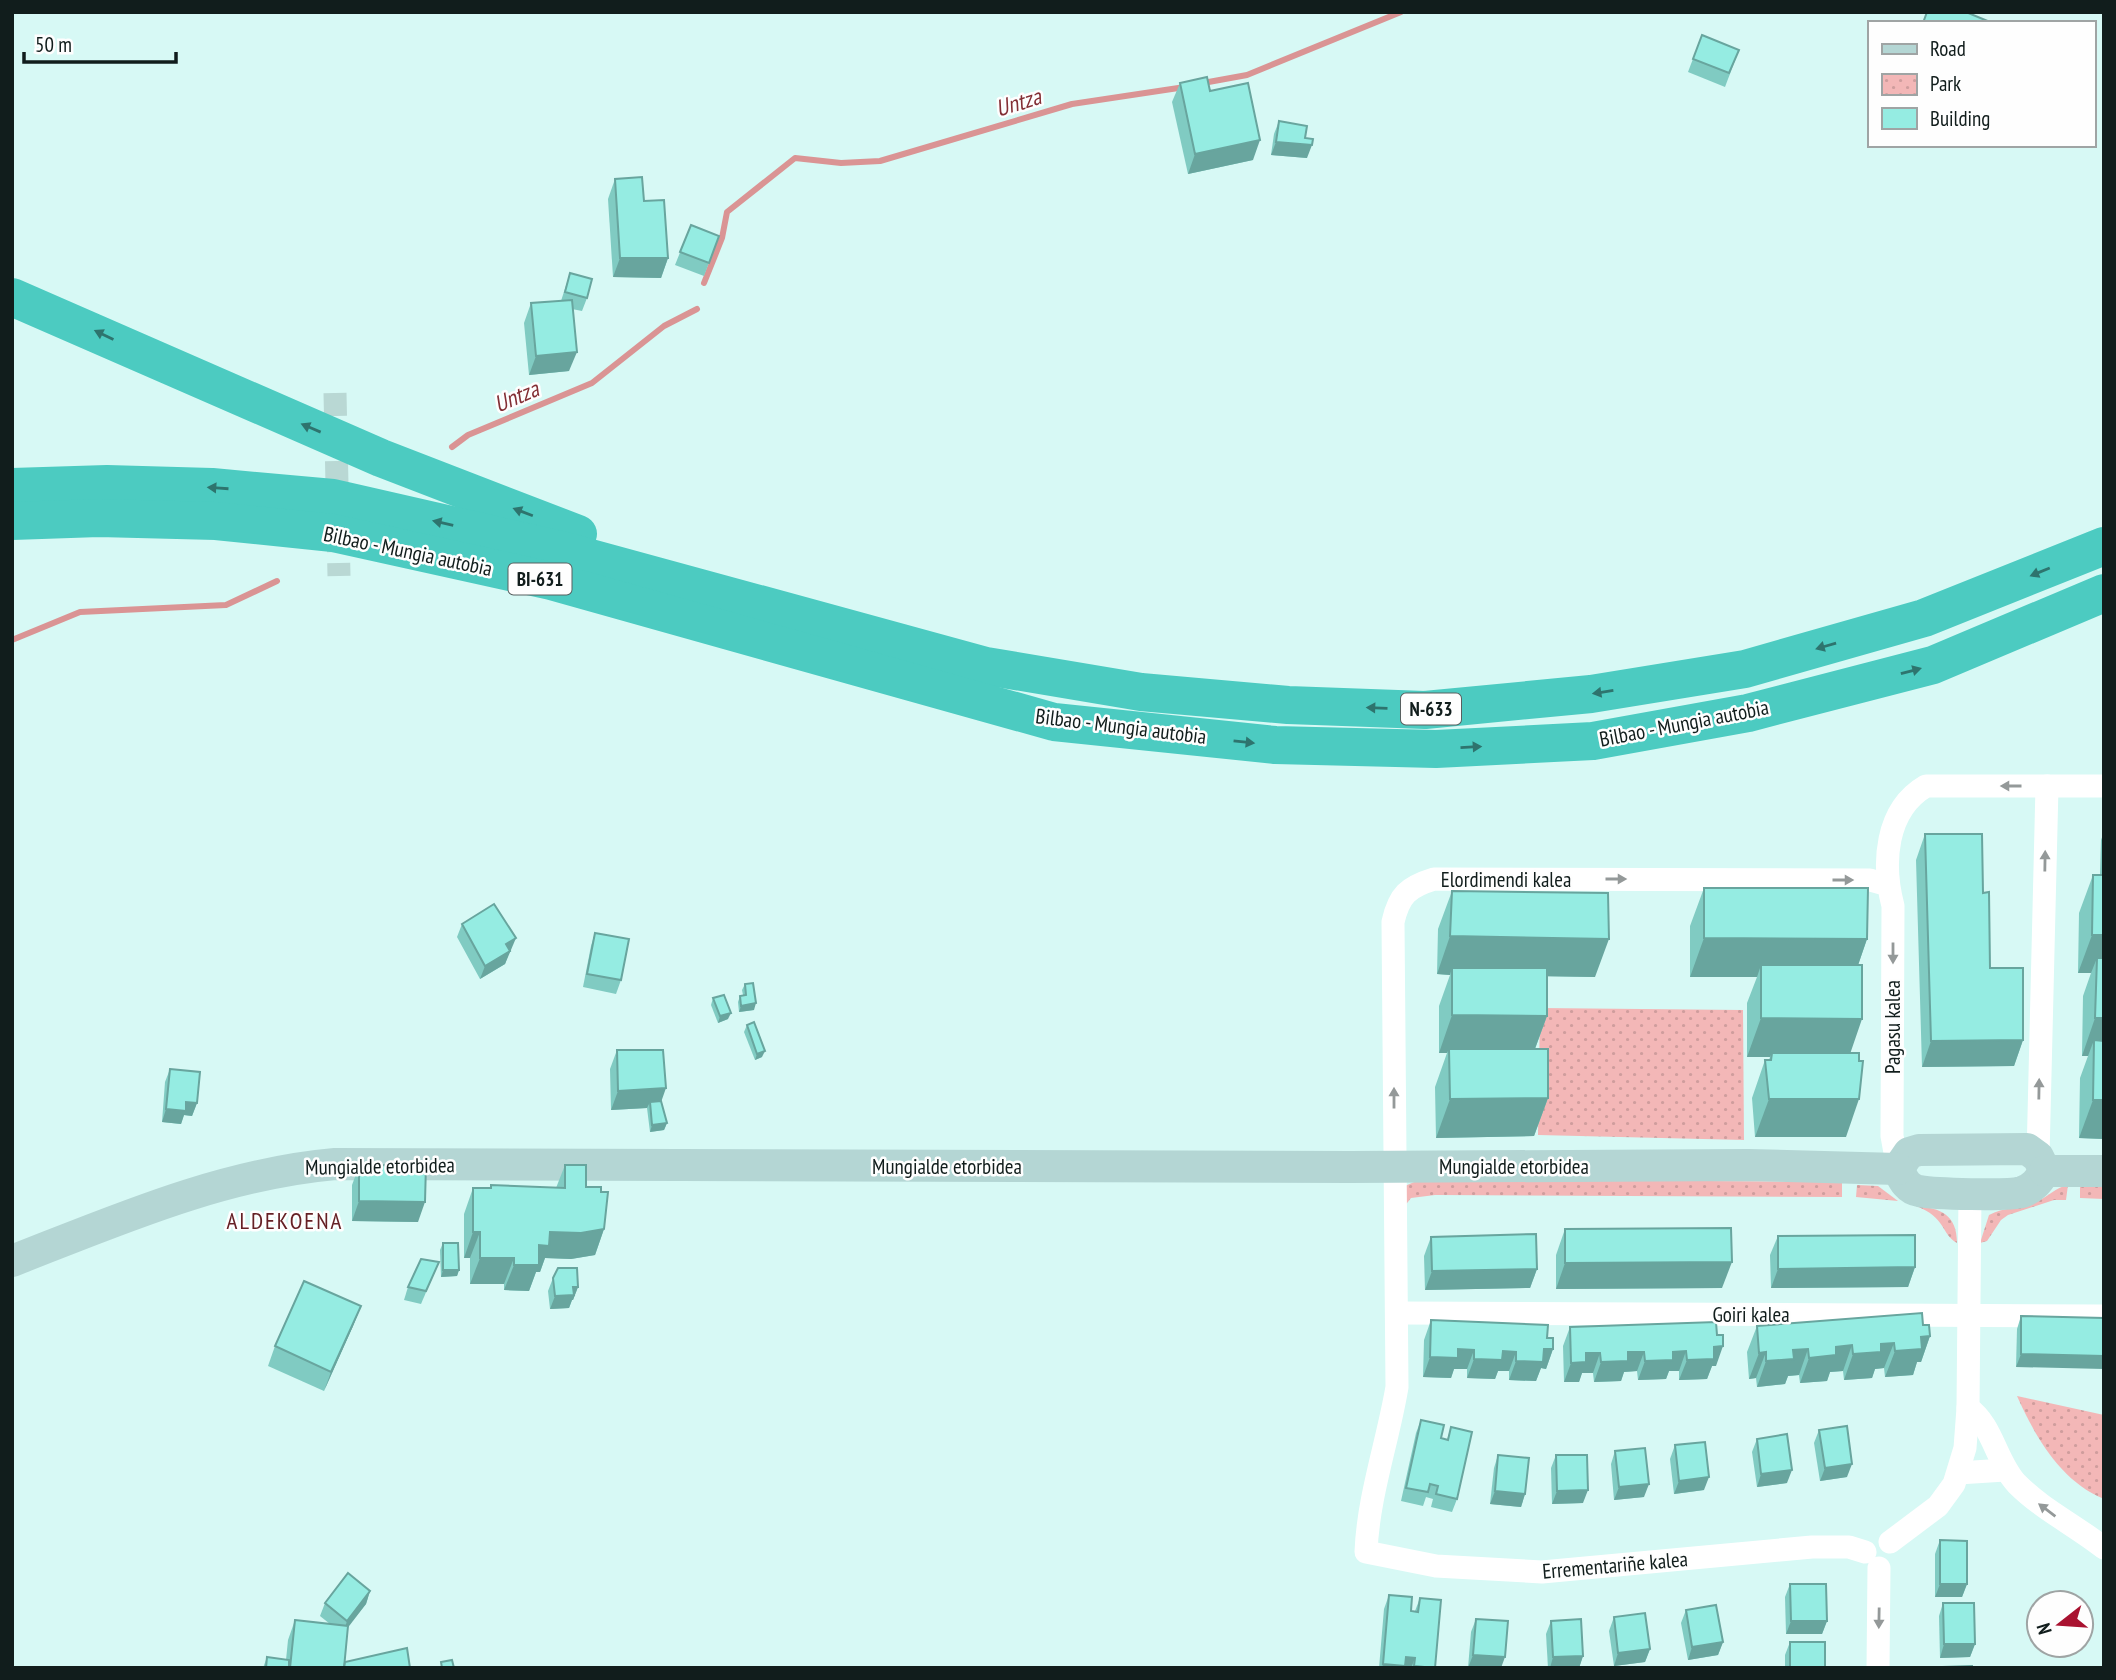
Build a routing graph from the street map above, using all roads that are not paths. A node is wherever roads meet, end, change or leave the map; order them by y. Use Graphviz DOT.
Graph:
graph roads {
  1 [pos="12,297"];
  2 [pos="12,486"];
  3 [pos="12,521"];
  4 [pos="12,544"];
  5 [pos="2104,546"];
  6 [pos="2104,593"];
  7 [pos="746,598"];
  8 [pos="1054,722"];
  9 [pos="2047,786"];
  10 [pos="2104,786"];
  11 [pos="1888,886"];
  12 [pos="2042,1164"];
  13 [pos="1394,1167"];
  14 [pos="1898,1169"];
  15 [pos="2104,1171"];
  16 [pos="1970,1192"];
  17 [pos="12,1261"];
  18 [pos="1398,1313"];
  19 [pos="1969,1316"];
  20 [pos="2104,1316"];
  21 [pos="1968,1408"];
  22 [pos="2005,1470"];
  23 [pos="1958,1473"];
  24 [pos="2104,1548"];
  25 [pos="1366,1552"];
  26 [pos="1872,1560"];
  27 [pos="1878,1668"];
  7 -- 1 [label="highway, one-way"];
  7 -- 2 [label="highway, Bilbao - Mungia autobia / BI-631, one-way"];
  3 -- 8 [label="highway, Bilbao - Mungia autobia / BI-631"];
  4 -- 8 [label="highway, N-633"];
  5 -- 7 [label="highway, Bilbao - Mungia autobia / N-633, one-way"];
  8 -- 6 [label="highway, Bilbao - Mungia autobia / N-633, one-way"];
  9 -- 10 [label="street, Pagasu kalea"];
  9 -- 11 [label="street, Pagasu kalea, one-way"];
  12 -- 9 [label="street, one-way"];
  13 -- 11 [label="street, Elordimendi kalea, one-way"];
  11 -- 14 [label="street, Pagasu kalea, one-way"];
  12 -- 14 [label="street"];
  12 -- 15 [label="street"];
  12 -- 16 [label="street"];
  13 -- 14 [label="street, Mungialde etorbidea"];
  13 -- 17 [label="street, Mungialde etorbidea"];
  13 -- 18 [label="street, Elordimendi kalea"];
  14 -- 16 [label="street"];
  16 -- 19 [label="street"];
  18 -- 19 [label="street, Goiri kalea"];
  18 -- 25 [label="street, Elordimendi kalea"];
  19 -- 20 [label="street, Goiri kalea"];
  19 -- 21 [label="street"];
  21 -- 22 [label="street"];
  21 -- 23 [label="street"];
  22 -- 23 [label="street"];
  24 -- 22 [label="street, one-way"];
  23 -- 26 [label="street"];
  25 -- 26 [label="street, Errementariñe kalea"];
  26 -- 27 [label="street, one-way"];
}
